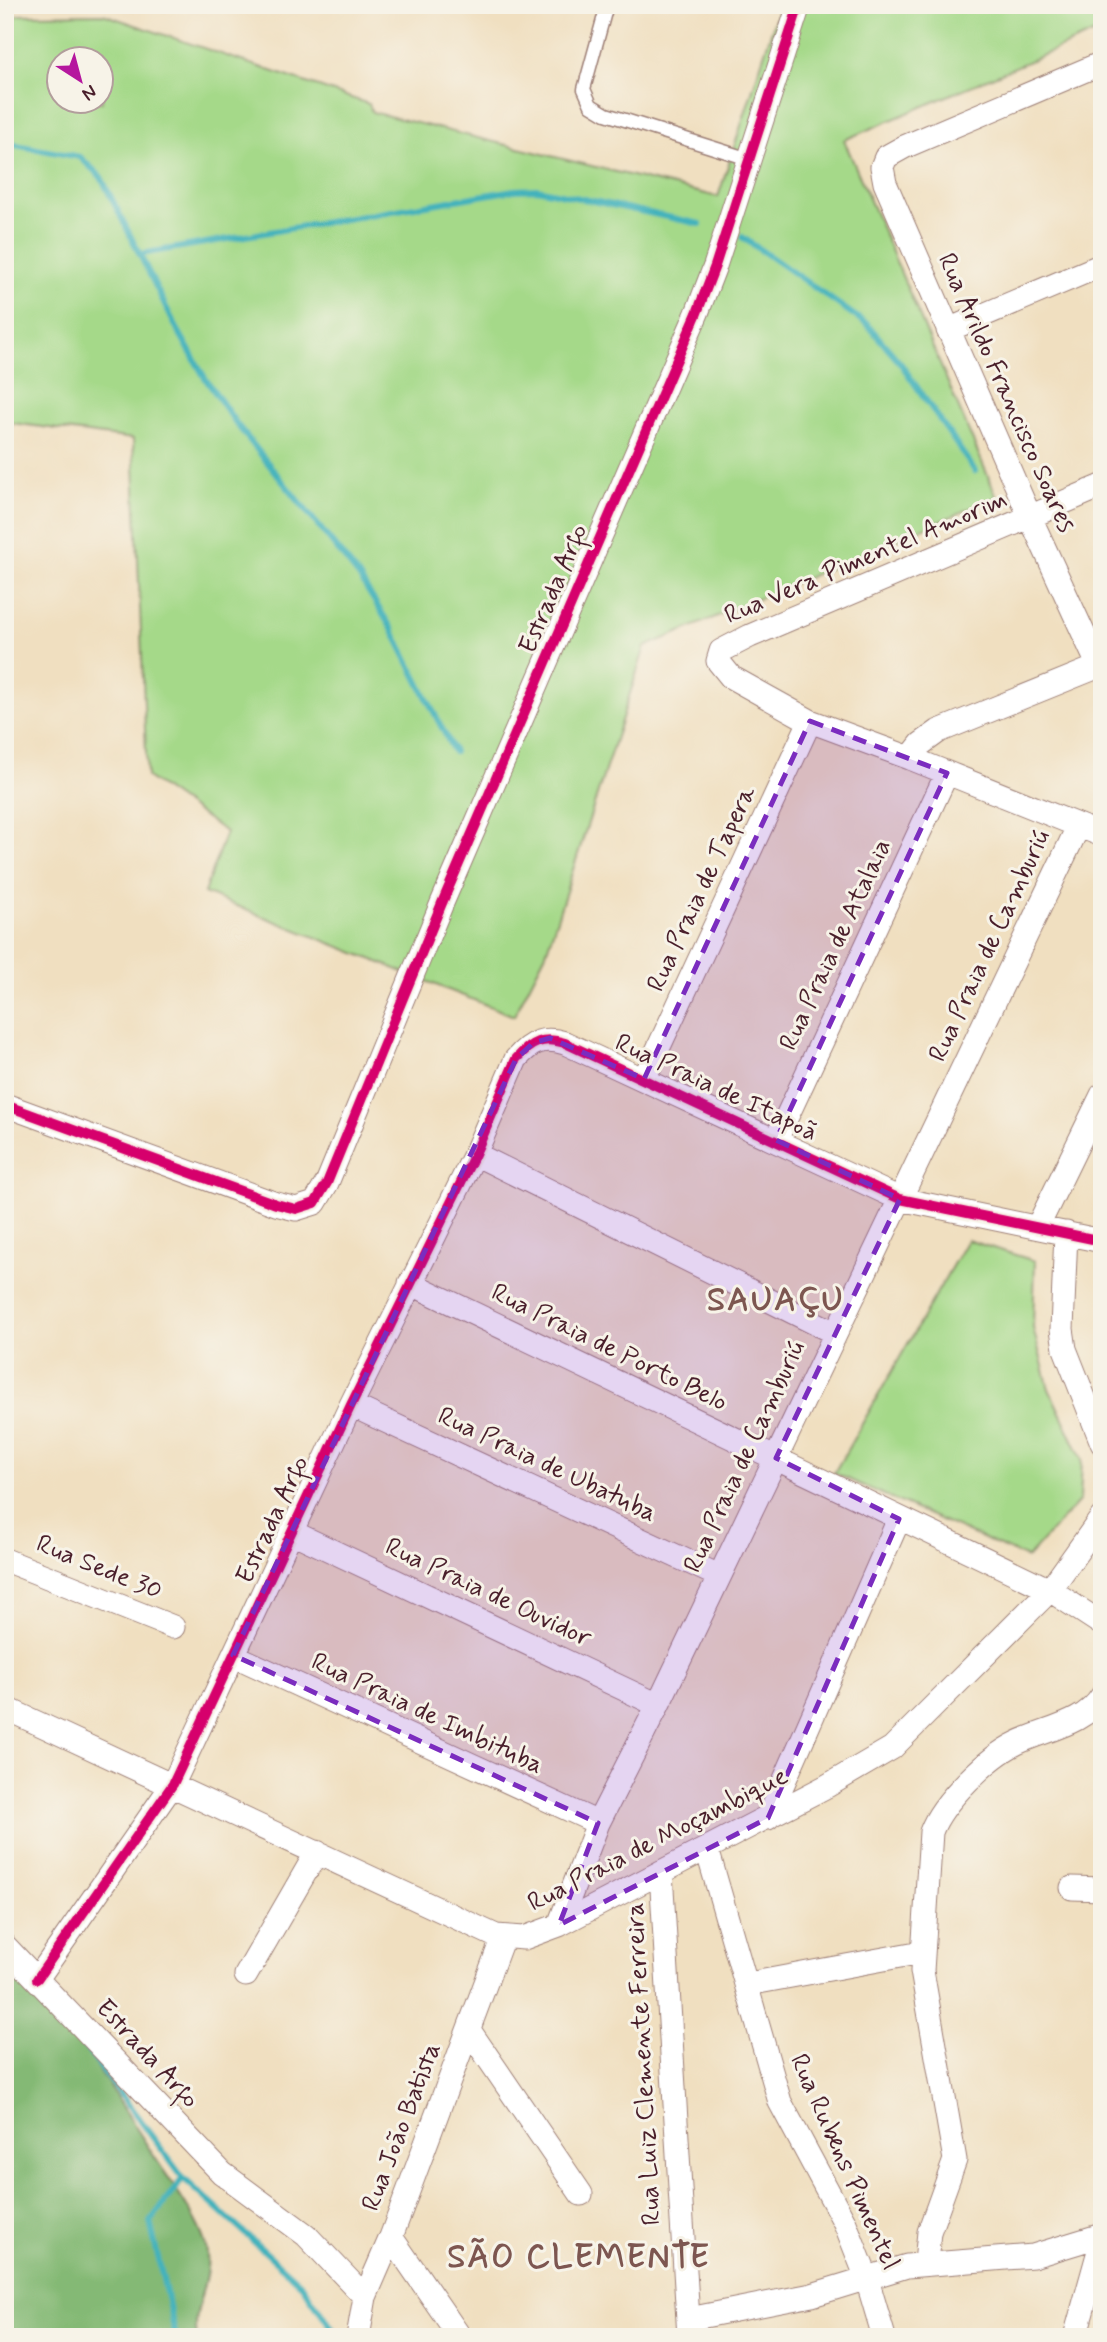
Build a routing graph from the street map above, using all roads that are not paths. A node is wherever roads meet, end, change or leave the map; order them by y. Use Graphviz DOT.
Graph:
graph roads {
  1 [pos="607,5"];
  2 [pos="799,5"];
  3 [pos="1102,63"];
  4 [pos="748,159"];
  5 [pos="1102,265"];
  6 [pos="948,330"];
  7 [pos="1102,486"];
  8 [pos="1030,517"];
  9 [pos="1100,666"];
  10 [pos="810,721"];
  11 [pos="910,758"];
  12 [pos="947,773"];
  13 [pos="1078,827"];
  14 [pos="1102,835"];
  15 [pos="516,1059"];
  16 [pos="644,1079"];
  17 [pos="1102,1095"];
  18 [pos="5,1105"];
  19 [pos="776,1140"];
  20 [pos="475,1154"];
  21 [pos="900,1199"];
  22 [pos="1038,1226"];
  23 [pos="1066,1233"];
  24 [pos="1102,1241"];
  25 [pos="410,1283"];
  26 [pos="835,1333"];
  27 [pos="351,1405"];
  28 [pos="1102,1443"];
  29 [pos="776,1458"];
  30 [pos="1102,1517"];
  31 [pos="899,1519"];
  32 [pos="294,1532"];
  33 [pos="5,1560"];
  34 [pos="719,1576"];
  35 [pos="1049,1590"];
  36 [pos="1102,1624"];
  37 [pos="173,1627"];
  38 [pos="233,1655"];
  39 [pos="1102,1696"];
  40 [pos="658,1705"];
  41 [pos="5,1708"];
  42 [pos="173,1784"];
  43 [pos="768,1818"];
  44 [pos="598,1823"];
  45 [pos="707,1849"];
  46 [pos="317,1852"];
  47 [pos="661,1872"];
  48 [pos="1072,1888"];
  49 [pos="1102,1889"];
  50 [pos="559,1925"];
  51 [pos="503,1937"];
  52 [pos="5,1946"];
  53 [pos="922,1952"];
  54 [pos="246,1975"];
  55 [pos="37,1979"];
  56 [pos="748,1984"];
  57 [pos="469,2030"];
  58 [pos="581,2194"];
  59 [pos="391,2237"];
  60 [pos="1102,2237"];
  61 [pos="926,2262"];
  62 [pos="866,2276"];
  63 [pos="365,2297"];
  64 [pos="689,2328"];
  65 [pos="358,2337"];
  66 [pos="460,2337"];
  67 [pos="884,2337"];
  68 [pos="1076,2337"];
  1 -- 4 [label="lane"];
  2 -- 4 [label="street, Estrada Arfo"];
  3 -- 6 [label="street, Rua Arildo Francisco Soares"];
  4 -- 18 [label="street, Estrada Arfo"];
  5 -- 6 [label="street"];
  6 -- 8 [label="street, Rua Arildo Francisco Soares"];
  7 -- 8 [label="street, Rua Vera Pimentel Amorim"];
  8 -- 9 [label="street, Rua Arildo Francisco Soares"];
  8 -- 10 [label="street, Rua Vera Pimentel Amorim"];
  9 -- 11 [label="street"];
  10 -- 11 [label="street"];
  10 -- 16 [label="street, Rua Praia de Tapera"];
  11 -- 12 [label="street"];
  12 -- 13 [label="street"];
  12 -- 19 [label="street, Rua Praia de Atalaia"];
  13 -- 14 [label="street"];
  13 -- 21 [label="street, Rua Praia de Camburiú"];
  15 -- 16 [label="street, Rua Praia de Itapoã"];
  15 -- 20 [label="street, Estrada Arfo"];
  16 -- 19 [label="street, Rua Praia de Itapoã"];
  17 -- 22 [label="street"];
  19 -- 21 [label="street, Rua Praia de Itapoã"];
  20 -- 25 [label="street, Estrada Arfo"];
  20 -- 26 [label="street"];
  21 -- 22 [label="street, Rua Praia de Itapoã"];
  21 -- 26 [label="street, Rua Praia de Camburiú"];
  22 -- 23 [label="street, Rua Praia de Itapoã"];
  23 -- 24 [label="street, Rua Praia de Itapoã"];
  23 -- 28 [label="street"];
  25 -- 27 [label="street, Estrada Arfo"];
  25 -- 29 [label="street, Rua Praia de Porto Belo"];
  26 -- 29 [label="street, Rua Praia de Camburiú"];
  27 -- 32 [label="street, Estrada Arfo"];
  27 -- 34 [label="street, Rua Praia de Ubatuba"];
  29 -- 31 [label="street, Rua Praia de Porto Belo"];
  29 -- 34 [label="street, Rua Praia de Camburiú"];
  30 -- 35 [label="street, Rua Praia de Moçambique"];
  31 -- 35 [label="street, Rua Praia de Porto Belo"];
  31 -- 43 [label="street"];
  32 -- 38 [label="street, Estrada Arfo"];
  32 -- 40 [label="street, Rua Praia de Ouvidor"];
  33 -- 37 [label="street, Rua Sede 30"];
  34 -- 40 [label="street, Rua Praia de Camburiú"];
  35 -- 36 [label="street, Rua Praia de Porto Belo"];
  35 -- 43 [label="street, Rua Praia de Moçambique"];
  38 -- 42 [label="street, Estrada Arfo"];
  38 -- 44 [label="street, Rua Praia de Imbituba"];
  39 -- 53 [label="street"];
  40 -- 44 [label="street, Rua Praia de Camburiú"];
  41 -- 42 [label="street, Rua Praia de Moçambique"];
  42 -- 46 [label="street, Rua Praia de Moçambique"];
  42 -- 55 [label="street, Estrada Arfo"];
  43 -- 45 [label="street, Rua Praia de Moçambique"];
  44 -- 50 [label="street, Rua Praia de Camburiú"];
  45 -- 47 [label="street, Rua Praia de Moçambique"];
  45 -- 56 [label="street, Rua Rubens Pimentel"];
  46 -- 51 [label="street, Rua Praia de Moçambique"];
  46 -- 54 [label="street"];
  47 -- 50 [label="street, Rua Praia de Moçambique"];
  47 -- 64 [label="street, Rua Luiz Clemente Ferreira"];
  48 -- 49 [label="street"];
  50 -- 51 [label="street, Rua Praia de Moçambique"];
  51 -- 57 [label="street, Rua João Batista"];
  52 -- 55 [label="street"];
  53 -- 56 [label="street"];
  53 -- 61 [label="street"];
  55 -- 63 [label="street, Estrada Arfo"];
  56 -- 62 [label="street, Rua Rubens Pimentel"];
  57 -- 58 [label="street"];
  57 -- 59 [label="street, Rua João Batista"];
  59 -- 63 [label="street, Rua João Batista"];
  59 -- 66 [label="street"];
  60 -- 61 [label="street"];
  60 -- 68 [label="street"];
  61 -- 62 [label="street"];
  62 -- 64 [label="street"];
  62 -- 67 [label="street, Rua Rubens Pimentel"];
  63 -- 65 [label="street, Rua João Batista"];
}
